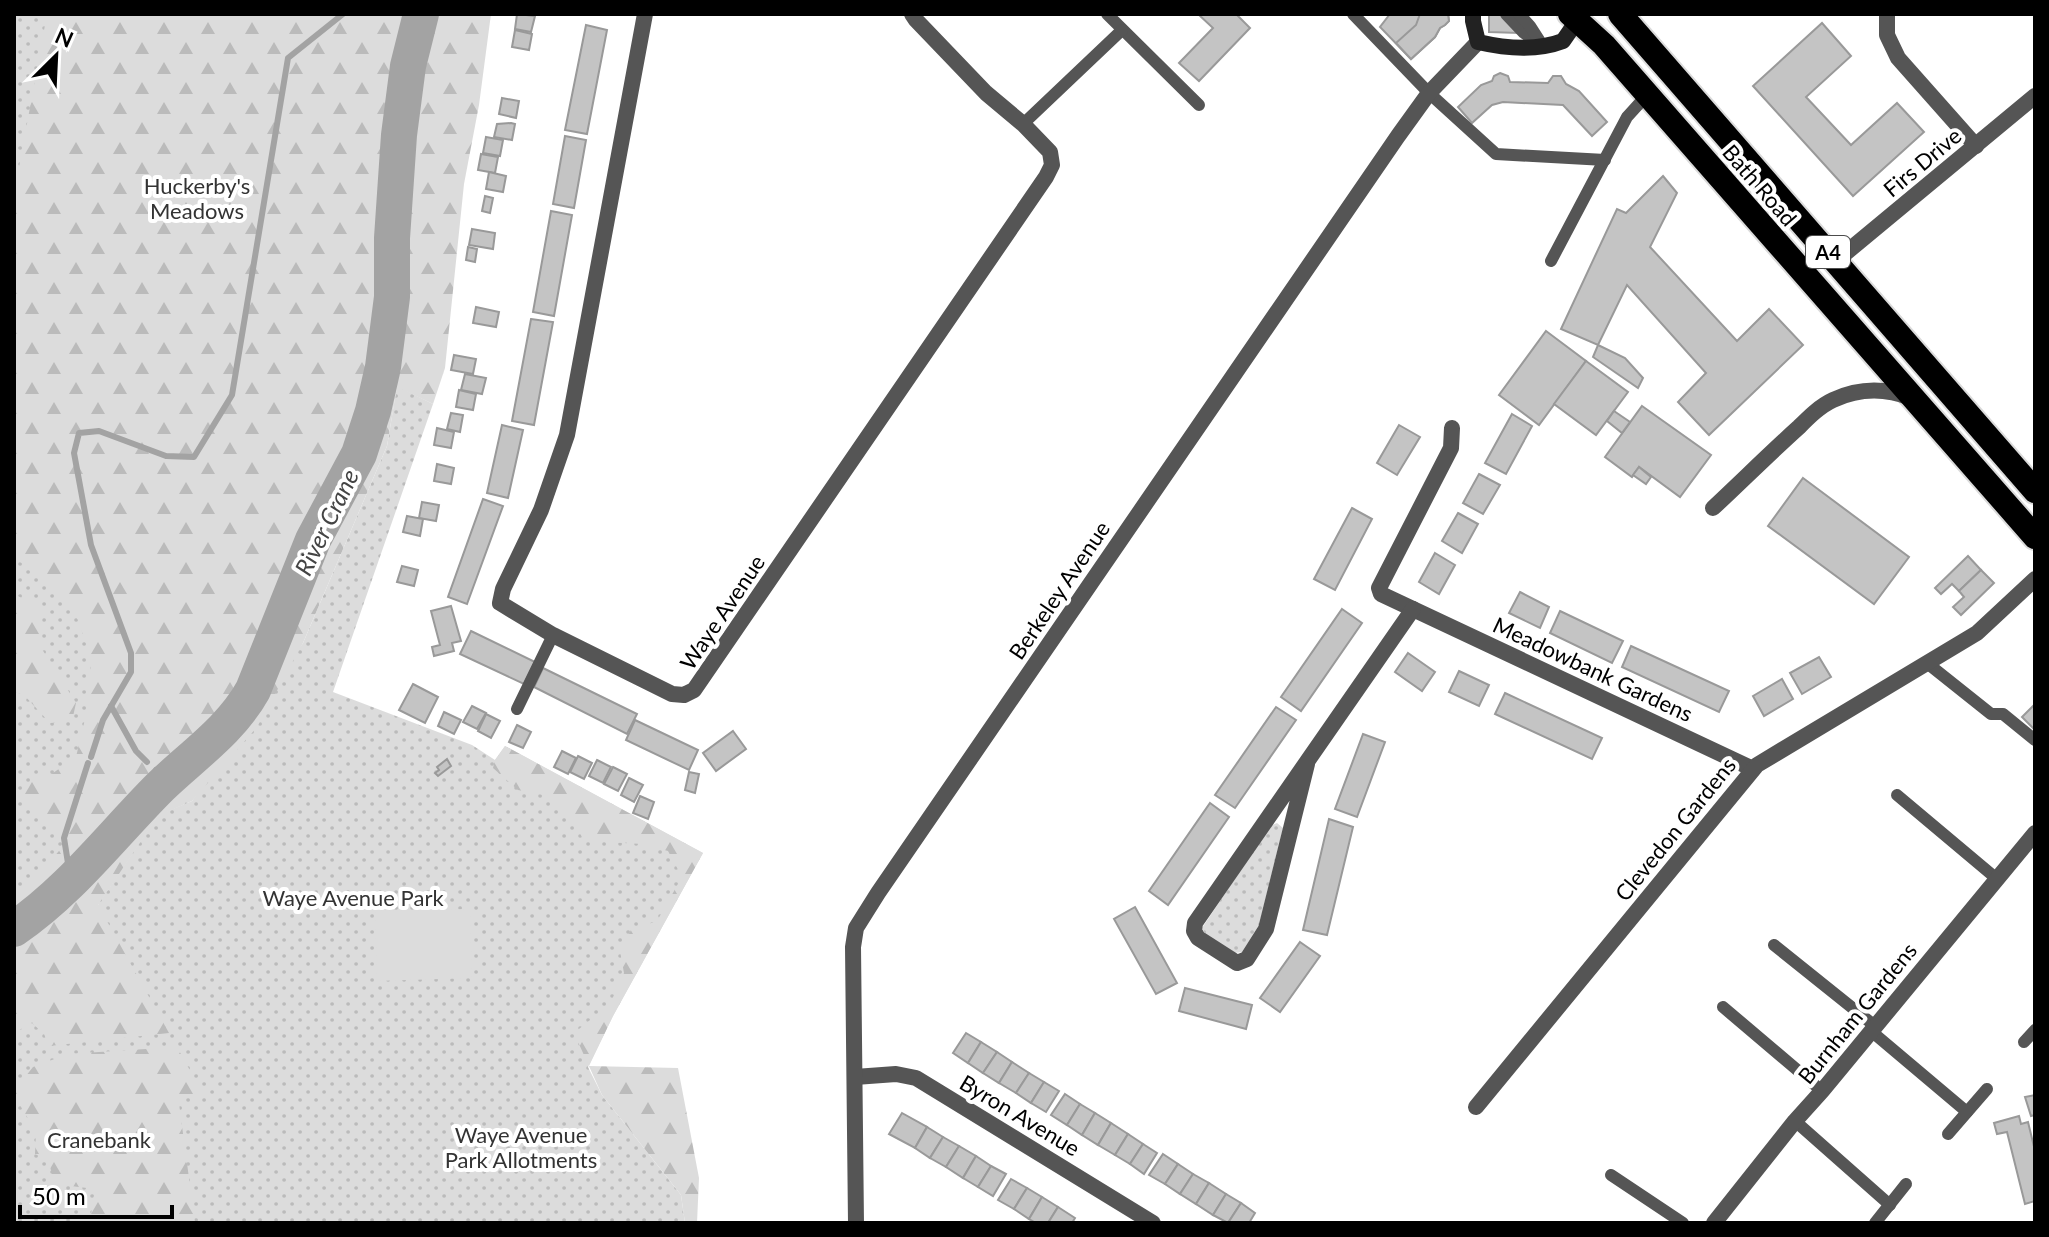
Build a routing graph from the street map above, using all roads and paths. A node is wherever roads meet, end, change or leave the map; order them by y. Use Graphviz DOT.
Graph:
graph roads {
  1 [pos="645,14"];
  2 [pos="912,14"];
  3 [pos="1107,14"];
  4 [pos="1353,14"];
  5 [pos="1473,14"];
  6 [pos="1506,14"];
  7 [pos="1519,14"];
  8 [pos="1620,14"];
  9 [pos="1887,14"];
  10 [pos="1576,16"];
  11 [pos="1122,30"];
  12 [pos="1478,42"];
  13 [pos="1543,47"];
  14 [pos="1429,93"];
  15 [pos="1647,95"];
  16 [pos="2035,96"];
  17 [pos="1199,105"];
  18 [pos="1023,124"];
  19 [pos="1976,146"];
  20 [pos="1605,160"];
  21 [pos="1551,261"];
  22 [pos="1836,261"];
  23 [pos="1882,363"];
  24 [pos="1849,394"];
  25 [pos="1913,398"];
  26 [pos="1452,428"];
  27 [pos="2035,491"];
  28 [pos="1713,508"];
  29 [pos="2035,537"];
  30 [pos="2035,579"];
  31 [pos="1413,609"];
  32 [pos="553,635"];
  33 [pos="1927,663"];
  34 [pos="517,709"];
  35 [pos="2035,740"];
  36 [pos="1307,764"];
  37 [pos="1753,769"];
  38 [pos="1897,795"];
  39 [pos="2035,833"];
  40 [pos="1997,879"];
  41 [pos="1774,945"];
  42 [pos="1723,1007"];
  43 [pos="1873,1028"];
  44 [pos="2035,1030"];
  45 [pos="2024,1042"];
  46 [pos="855,1077"];
  47 [pos="1987,1089"];
  48 [pos="1822,1091"];
  49 [pos="1476,1107"];
  50 [pos="1967,1112"];
  51 [pos="1795,1121"];
  52 [pos="1948,1134"];
  53 [pos="1611,1175"];
  54 [pos="1906,1184"];
  55 [pos="1890,1205"];
  56 [pos="856,1223"];
  57 [pos="1153,1223"];
  58 [pos="1683,1223"];
  59 [pos="1714,1223"];
  60 [pos="1875,1223"];
  1 -- 32 [label="street, Waye Avenue"];
  2 -- 18 [label="street, Waye Avenue"];
  3 -- 11 [label="lane"];
  4 -- 14 [label="lane"];
  5 -- 12 [label="street"];
  6 -- 13 [label="lane"];
  7 -- 13 [label="lane"];
  8 -- 22 [label="highway, Bath Road / A4"];
  9 -- 19 [label="street"];
  10 -- 13 [label="street"];
  10 -- 15 [label="highway, Bath Road / A4"];
  11 -- 17 [label="lane"];
  11 -- 18 [label="lane"];
  12 -- 13 [label="street"];
  12 -- 14 [label="street, Berkeley Avenue"];
  14 -- 20 [label="lane"];
  14 -- 46 [label="street, Berkeley Avenue"];
  15 -- 20 [label="lane"];
  15 -- 23 [label="highway, Bath Road / A4"];
  16 -- 19 [label="street, Firs Drive"];
  18 -- 32 [label="street, Waye Avenue"];
  19 -- 22 [label="street, Firs Drive"];
  20 -- 21 [label="lane"];
  22 -- 27 [label="highway, Bath Road / A4"];
  23 -- 24 [label="street"];
  23 -- 25 [label="highway, Bath Road / A4"];
  24 -- 25 [label="street"];
  24 -- 28 [label="street"];
  25 -- 29 [label="highway, Bath Road / A4"];
  26 -- 31 [label="street, Meadowbank Gardens"];
  30 -- 33 [label="street, Clevedon Gardens"];
  31 -- 36 [label="street"];
  31 -- 37 [label="street, Meadowbank Gardens"];
  32 -- 34 [label="lane"];
  33 -- 35 [label="lane"];
  33 -- 37 [label="street, Clevedon Gardens"];
  36 -- 36 [label="street"];
  37 -- 49 [label="street, Clevedon Gardens"];
  38 -- 40 [label="lane"];
  39 -- 40 [label="street, Burnham Gardens"];
  40 -- 43 [label="street, Burnham Gardens"];
  41 -- 43 [label="lane"];
  42 -- 48 [label="lane"];
  43 -- 48 [label="street, Burnham Gardens"];
  43 -- 50 [label="lane"];
  44 -- 45 [label="lane"];
  46 -- 56 [label="street, Berkeley Avenue"];
  46 -- 57 [label="street, Byron Avenue"];
  47 -- 50 [label="lane"];
  48 -- 51 [label="street, Burnham Gardens"];
  50 -- 52 [label="lane"];
  51 -- 55 [label="lane"];
  51 -- 59 [label="street, Burnham Gardens"];
  53 -- 58 [label="lane"];
  54 -- 55 [label="lane"];
  55 -- 60 [label="lane"];
}
